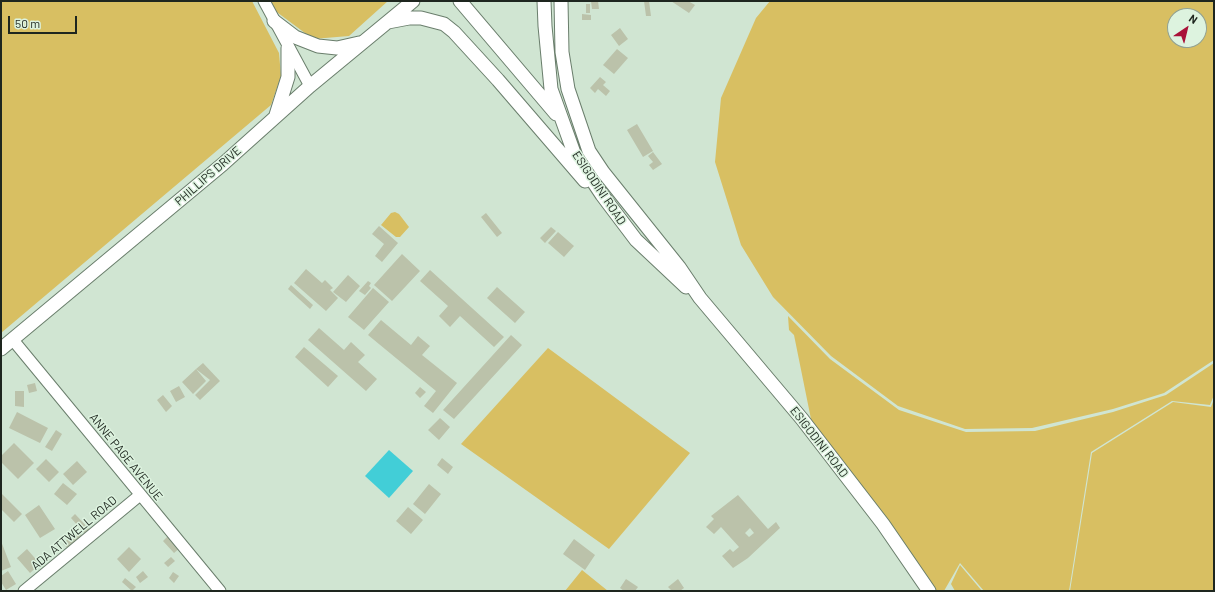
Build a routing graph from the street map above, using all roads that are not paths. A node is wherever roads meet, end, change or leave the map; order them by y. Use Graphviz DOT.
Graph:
graph roads {
  1 [pos="264,1"];
  2 [pos="414,1"];
  3 [pos="460,1"];
  4 [pos="544,1"];
  5 [pos="561,1"];
  6 [pos="274,21"];
  7 [pos="386,23"];
  8 [pos="361,43"];
  9 [pos="288,48"];
  10 [pos="310,86"];
  11 [pos="275,117"];
  12 [pos="561,119"];
  13 [pos="589,151"];
  14 [pos="636,240"];
  15 [pos="700,298"];
  16 [pos="12,340"];
  17 [pos="1,350"];
  18 [pos="140,495"];
  19 [pos="24,591"];
  20 [pos="220,591"];
  21 [pos="929,591"];
  1 -- 6 [label="street"];
  2 -- 7 [label="main road, PHILLIPS DRIVE"];
  3 -- 12 [label="main road"];
  4 -- 12 [label="main road, ESIGODINI ROAD"];
  5 -- 13 [label="main road, ESIGODINI ROAD"];
  6 -- 8 [label="main road"];
  6 -- 9 [label="street"];
  7 -- 8 [label="main road, PHILLIPS DRIVE"];
  7 -- 14 [label="main road"];
  8 -- 10 [label="main road, PHILLIPS DRIVE"];
  9 -- 10 [label="street"];
  9 -- 11 [label="main road"];
  10 -- 11 [label="main road, PHILLIPS DRIVE"];
  11 -- 16 [label="main road, PHILLIPS DRIVE"];
  12 -- 13 [label="main road"];
  12 -- 14 [label="main road, ESIGODINI ROAD"];
  13 -- 15 [label="main road, ESIGODINI ROAD"];
  14 -- 15 [label="main road, ESIGODINI ROAD"];
  15 -- 21 [label="main road, ESIGODINI ROAD"];
  16 -- 17 [label="main road, PHILLIPS DRIVE"];
  16 -- 18 [label="street, ANNE PAGE AVENUE"];
  18 -- 19 [label="street, ADA ATTWELL ROAD"];
  18 -- 20 [label="street, ANNE PAGE AVENUE"];
}
